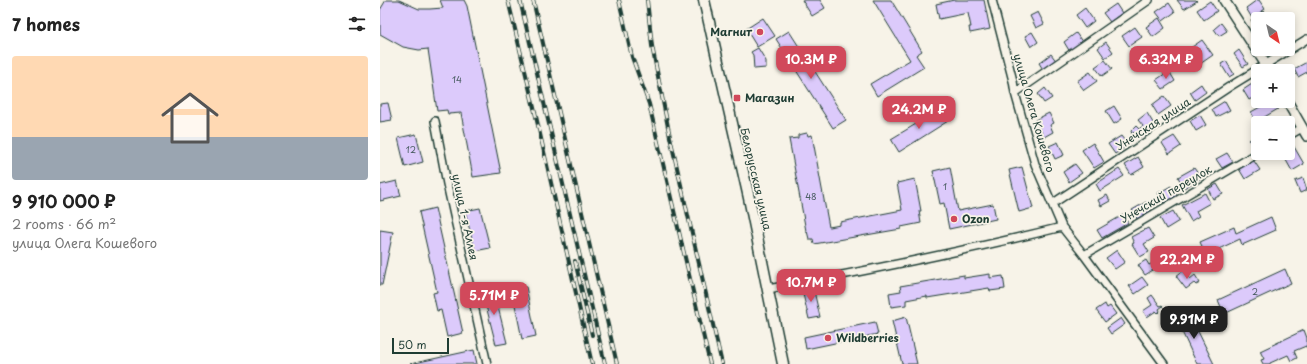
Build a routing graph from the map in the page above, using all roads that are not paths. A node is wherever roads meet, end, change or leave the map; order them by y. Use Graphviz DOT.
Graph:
graph roads {
  1 [pos="704,0"];
  2 [pos="992,0"];
  3 [pos="1149,0"];
  4 [pos="1224,0"];
  5 [pos="1307,39"];
  6 [pos="1265,64"];
  7 [pos="1273,64"];
  8 [pos="1251,78"];
  9 [pos="1015,93"];
  10 [pos="1291,108"];
  11 [pos="435,121"];
  12 [pos="1305,132"];
  13 [pos="1295,134"];
  14 [pos="1251,157"];
  15 [pos="1052,204"];
  16 [pos="1062,227"];
  17 [pos="1084,254"];
  18 [pos="768,289"];
  19 [pos="487,364"];
  20 [pos="783,364"];
  21 [pos="1164,364"];
  1 -- 18 [label="main road, Белорусская улица"];
  2 -- 9 [label="street, улица Олега Кошевого"];
  3 -- 9 [label="street"];
  4 -- 6 [label="street"];
  5 -- 7 [label="street, Унечская улица"];
  8 -- 15 [label="street, Унечская улица"];
  9 -- 15 [label="street, улица Олега Кошевого"];
  10 -- 12 [label="street"];
  11 -- 19 [label="street, улица 1-я Аллея"];
  12 -- 13 [label="street"];
  14 -- 17 [label="street, Унечский переулок"];
  15 -- 16 [label="street, улица Олега Кошевого"];
  16 -- 17 [label="street, улица Олега Кошевого"];
  16 -- 18 [label="street"];
  17 -- 21 [label="street, улица Олега Кошевого"];
  18 -- 20 [label="main road, Белорусская улица"];
}
